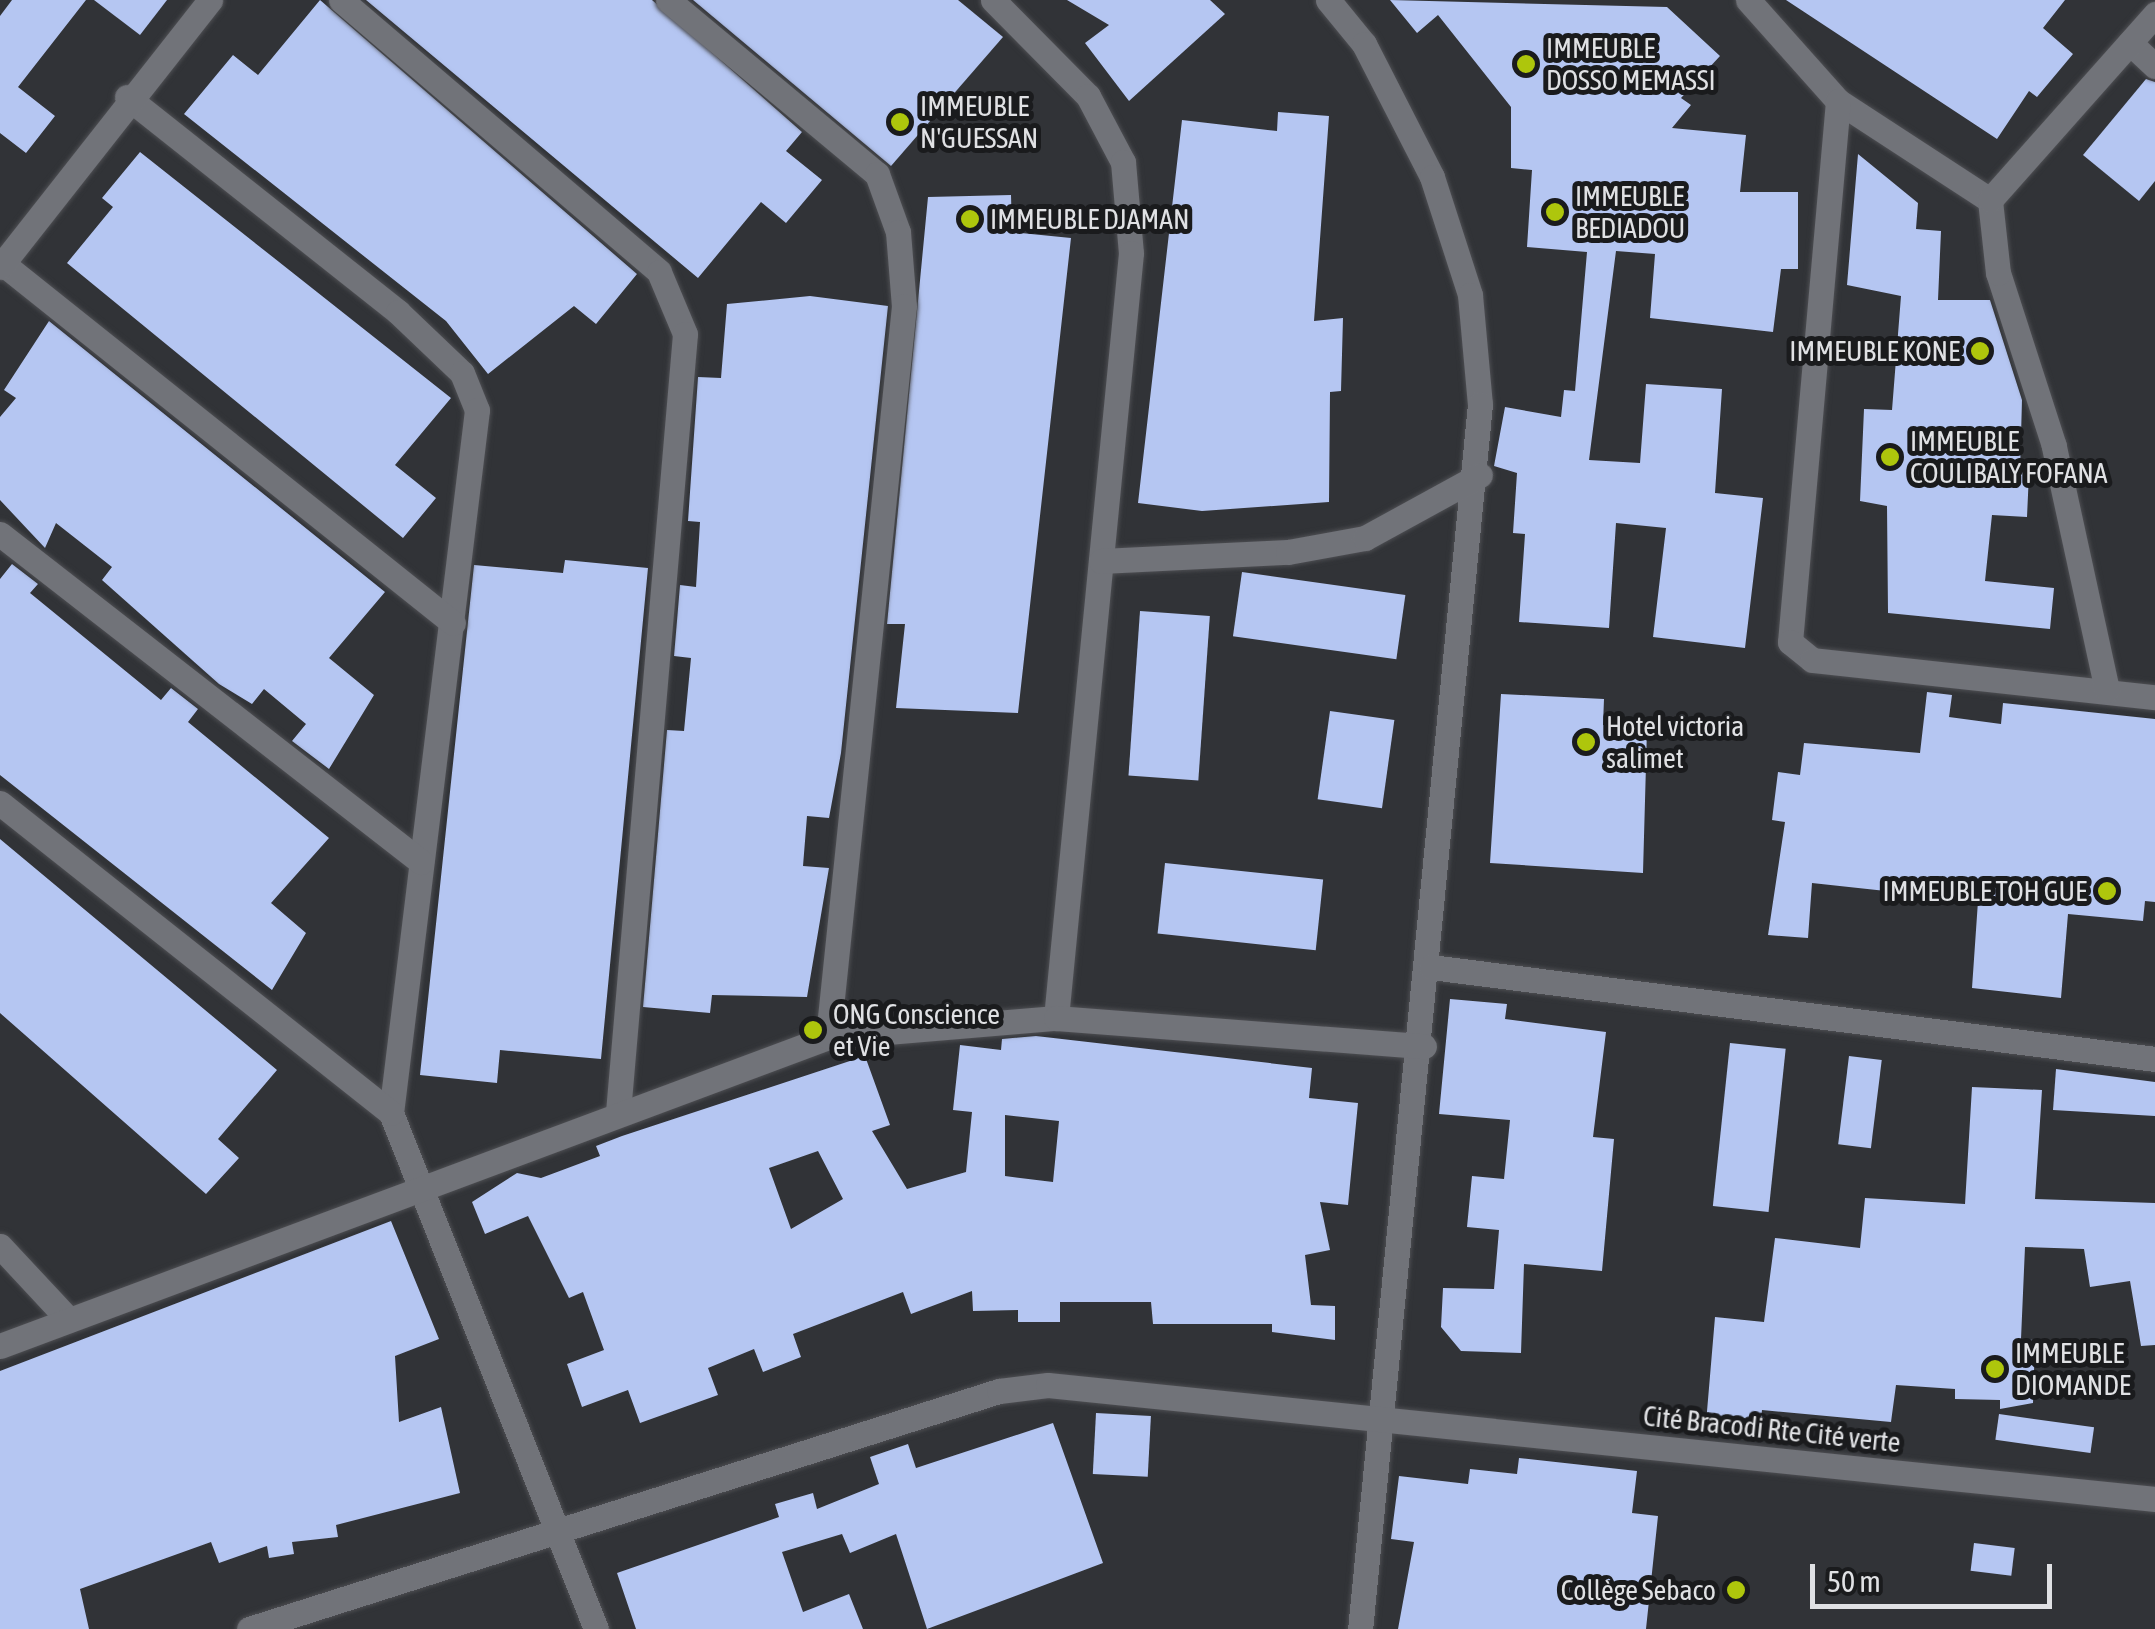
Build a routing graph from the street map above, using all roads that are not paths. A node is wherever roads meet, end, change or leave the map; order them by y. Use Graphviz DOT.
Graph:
graph roads {
  1 [pos="210,0"];
  2 [pos="341,0"];
  3 [pos="668,0"];
  4 [pos="994,0"];
  5 [pos="1328,0"];
  6 [pos="1748,0"];
  7 [pos="2155,14"];
  8 [pos="2130,43"];
  9 [pos="2155,66"];
  10 [pos="127,96"];
  11 [pos="1838,102"];
  12 [pos="1990,200"];
  13 [pos="1,265"];
  14 [pos="1480,475"];
  15 [pos="0,534"];
  16 [pos="1101,562"];
  17 [pos="453,623"];
  18 [pos="2107,690"];
  19 [pos="2155,697"];
  20 [pos="0,803"];
  21 [pos="420,862"];
  22 [pos="1431,966"];
  23 [pos="1056,1018"];
  24 [pos="828,1037"];
  25 [pos="1424,1046"];
  26 [pos="2155,1059"];
  27 [pos="391,1114"];
  28 [pos="618,1114"];
  29 [pos="418,1186"];
  30 [pos="0,1246"];
  31 [pos="69,1320"];
  32 [pos="0,1346"];
  33 [pos="1383,1418"];
  34 [pos="2155,1499"];
  35 [pos="560,1527"];
  36 [pos="249,1629"];
  37 [pos="596,1629"];
  38 [pos="1360,1629"];
  1 -- 10 [label="street"];
  2 -- 28 [label="street"];
  3 -- 24 [label="street"];
  4 -- 16 [label="street"];
  5 -- 14 [label="street"];
  6 -- 11 [label="street"];
  7 -- 8 [label="street"];
  8 -- 9 [label="street"];
  8 -- 12 [label="street"];
  10 -- 13 [label="street"];
  10 -- 17 [label="street"];
  11 -- 12 [label="street"];
  11 -- 18 [label="street"];
  12 -- 18 [label="street"];
  13 -- 17 [label="street"];
  14 -- 16 [label="street"];
  14 -- 22 [label="street"];
  15 -- 21 [label="street"];
  16 -- 23 [label="street"];
  17 -- 21 [label="street"];
  18 -- 19 [label="street"];
  20 -- 27 [label="street"];
  21 -- 27 [label="street"];
  22 -- 25 [label="street"];
  22 -- 26 [label="street"];
  23 -- 24 [label="street"];
  23 -- 25 [label="street"];
  24 -- 28 [label="street"];
  25 -- 33 [label="street"];
  27 -- 29 [label="street"];
  28 -- 29 [label="street"];
  29 -- 31 [label="street"];
  29 -- 35 [label="street"];
  30 -- 31 [label="street"];
  31 -- 32 [label="street"];
  33 -- 34 [label="street, Cité Bracodi Rte Cité verte"];
  33 -- 35 [label="street, Cité Bracodi Rte Cité verte"];
  33 -- 38 [label="street"];
  35 -- 36 [label="street, Cité Bracodi Rte Cité verte"];
  35 -- 37 [label="street"];
}
